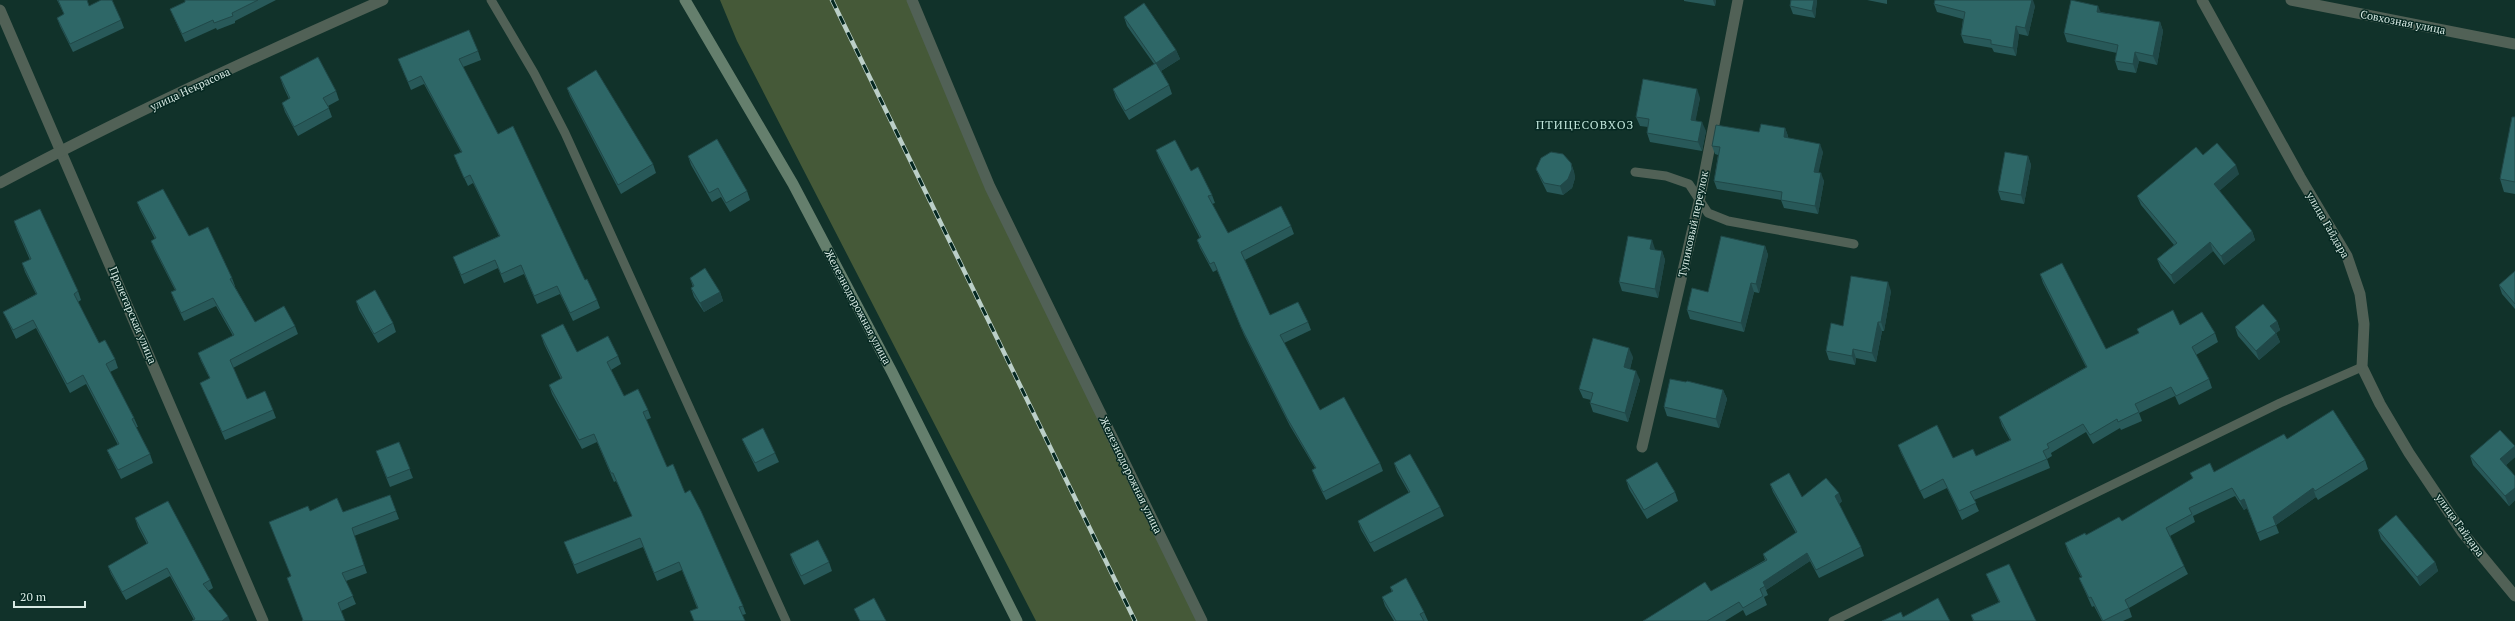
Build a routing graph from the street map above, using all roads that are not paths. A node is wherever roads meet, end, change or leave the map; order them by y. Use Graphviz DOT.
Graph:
graph roads {
  1 [pos="383,0"];
  2 [pos="491,0"];
  3 [pos="685,0"];
  4 [pos="912,0"];
  5 [pos="1738,0"];
  6 [pos="2202,0"];
  7 [pos="2291,0"];
  8 [pos="0,10"];
  9 [pos="2515,44"];
  10 [pos="62,150"];
  11 [pos="1635,172"];
  12 [pos="0,183"];
  13 [pos="1699,202"];
  14 [pos="1854,244"];
  15 [pos="2362,367"];
  16 [pos="1642,446"];
  17 [pos="2515,596"];
  18 [pos="263,621"];
  19 [pos="786,621"];
  20 [pos="1017,621"];
  21 [pos="1202,621"];
  22 [pos="1833,621"];
  1 -- 10 [label="street, улица Некрасова"];
  2 -- 19 [label="lane"];
  3 -- 20 [label="main road, Железнодорожная улица"];
  4 -- 21 [label="street, Железнодорожная улица"];
  5 -- 13 [label="street, Тупиковый переулок"];
  6 -- 15 [label="street, улица Гайдара"];
  7 -- 9 [label="street, Совхозная улица"];
  8 -- 10 [label="street, Пролетарская улица"];
  10 -- 12 [label="street, улица Некрасова"];
  10 -- 18 [label="street, Пролетарская улица"];
  11 -- 13 [label="lane"];
  13 -- 14 [label="lane"];
  13 -- 16 [label="street, Тупиковый переулок"];
  15 -- 17 [label="street, улица Гайдара"];
  15 -- 22 [label="lane"];
}
